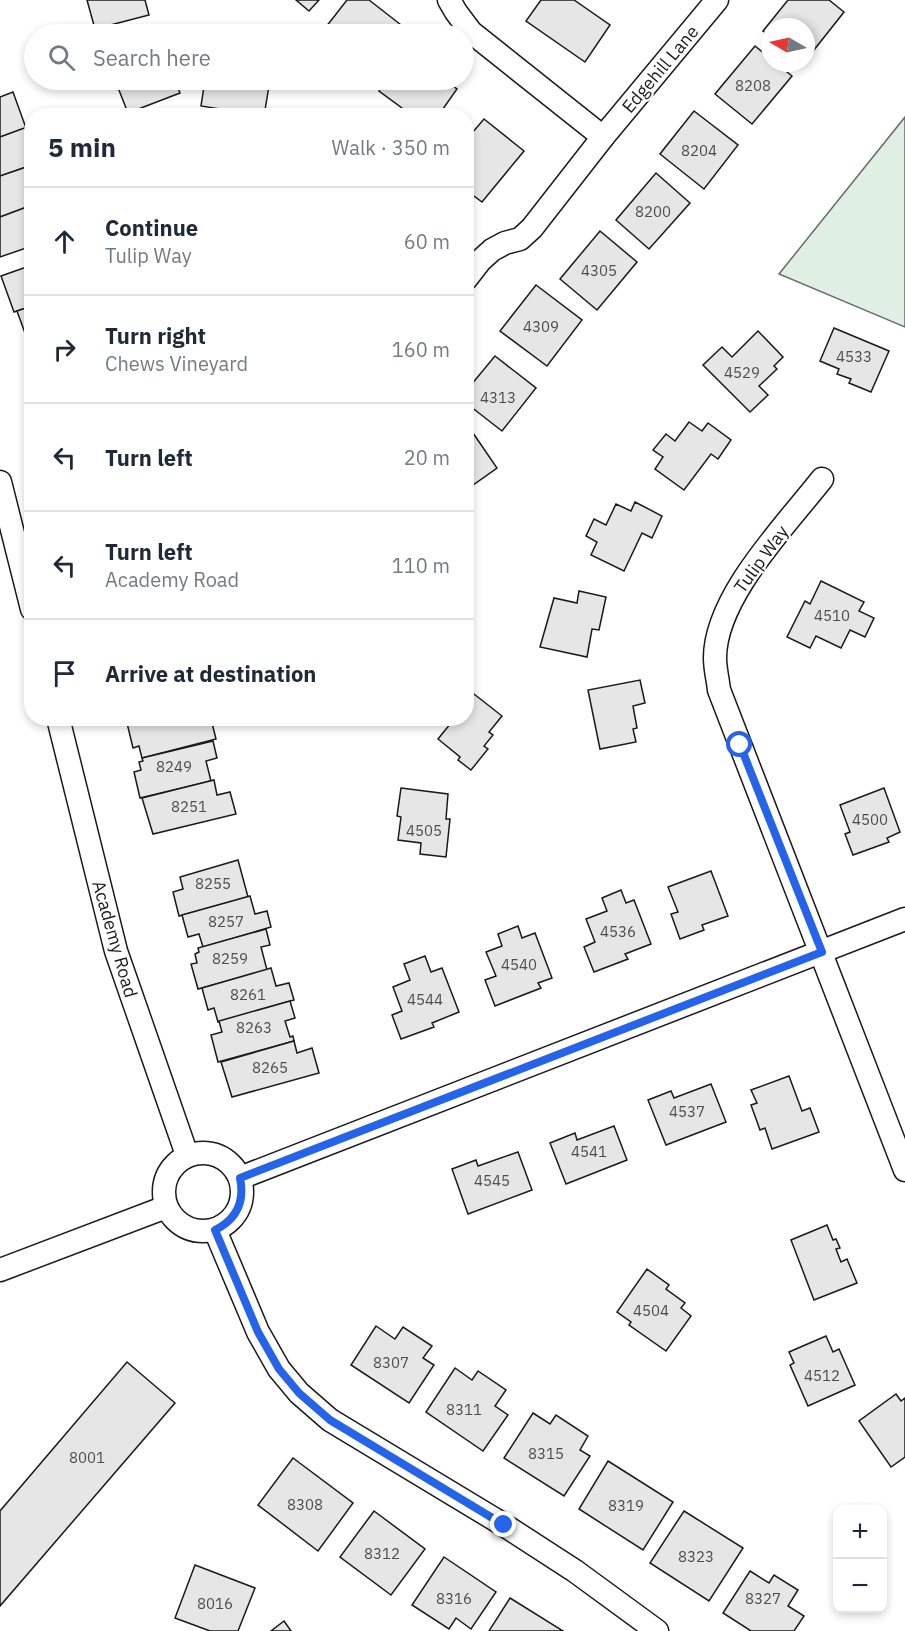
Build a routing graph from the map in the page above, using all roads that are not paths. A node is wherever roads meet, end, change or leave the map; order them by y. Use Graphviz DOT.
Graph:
graph roads {
  1 [pos="449,0"];
  2 [pos="717,0"];
  3 [pos="465,24"];
  4 [pos="474,34"];
  5 [pos="603,137"];
  6 [pos="474,269"];
  7 [pos="822,479"];
  8 [pos="0,482"];
  9 [pos="24,577"];
  10 [pos="60,726"];
  11 [pos="905,920"];
  12 [pos="822,952"];
  13 [pos="188,1155"];
  14 [pos="905,1170"];
  15 [pos="240,1178"];
  16 [pos="166,1207"];
  17 [pos="215,1230"];
  18 [pos="0,1270"];
  19 [pos="657,1631"];
  1 -- 3 [label="street"];
  2 -- 5 [label="street, Edgehill Lane"];
  4 -- 5 [label="street"];
  5 -- 6 [label="street, Edgehill Lane"];
  7 -- 12 [label="street, Tulip Way"];
  8 -- 9 [label="street"];
  10 -- 13 [label="street, Academy Road"];
  11 -- 12 [label="street"];
  12 -- 14 [label="street, Tulip Way"];
  12 -- 15 [label="street"];
  13 -- 15 [label="street"];
  13 -- 16 [label="street"];
  15 -- 17 [label="street"];
  16 -- 17 [label="street"];
  16 -- 18 [label="street"];
  17 -- 19 [label="street"];
}
